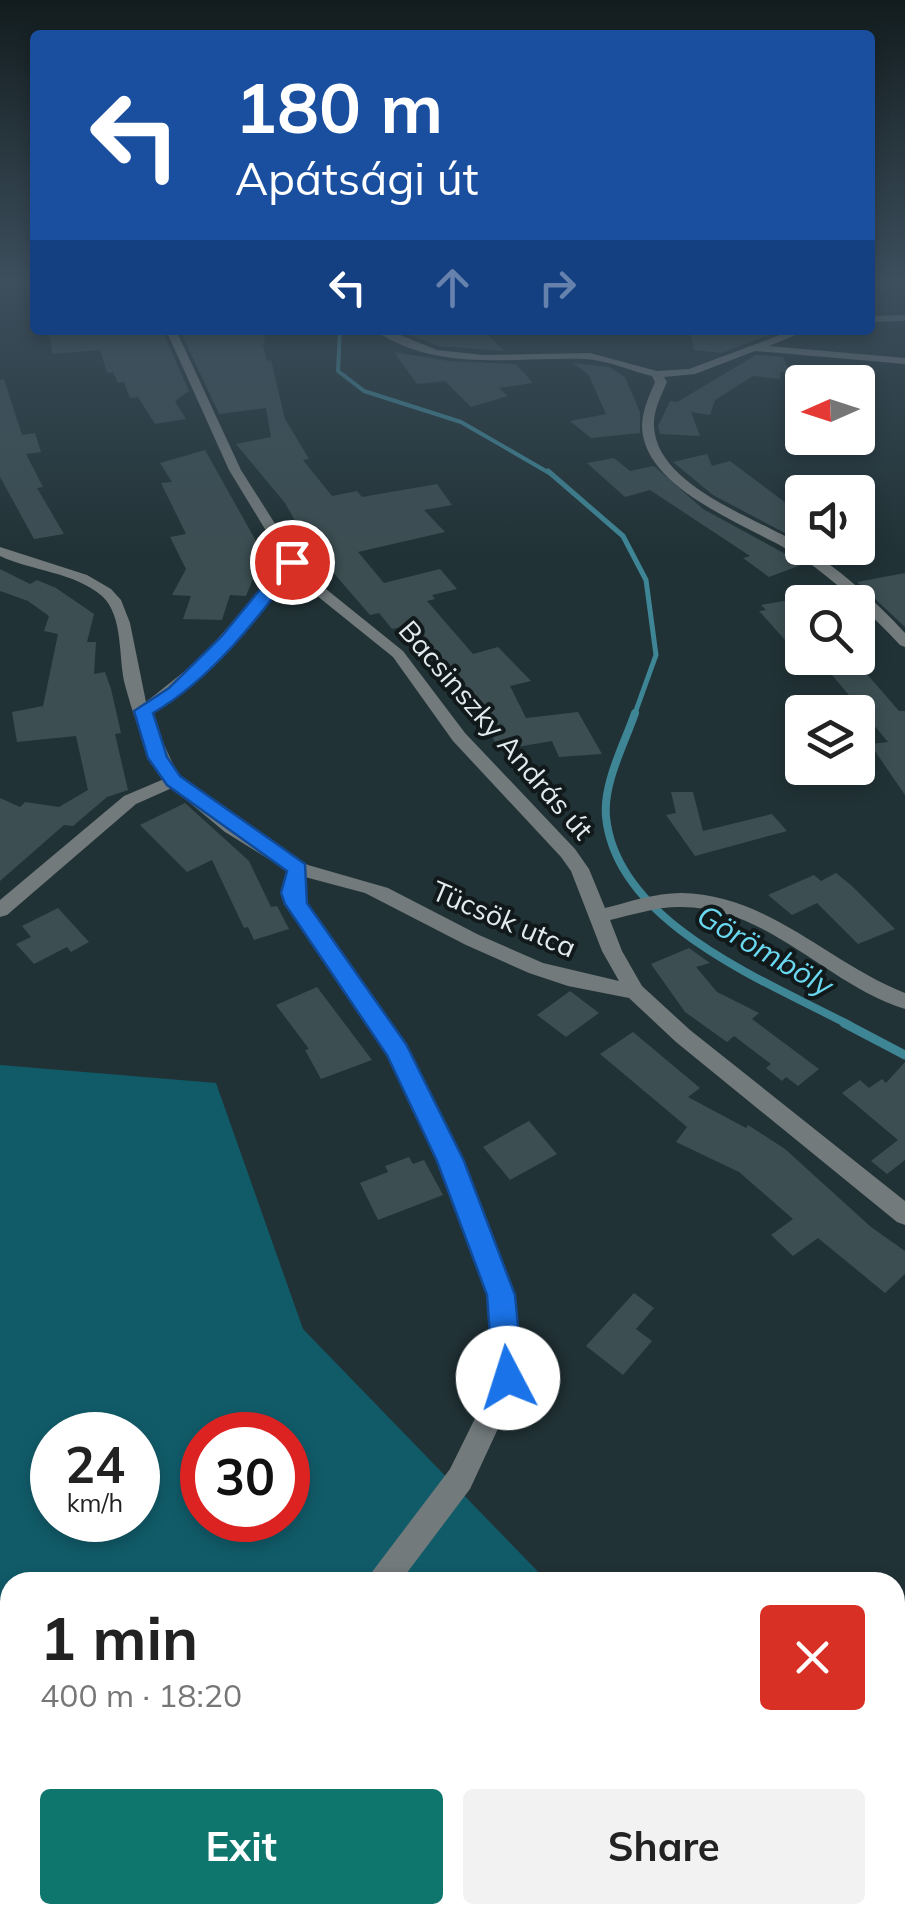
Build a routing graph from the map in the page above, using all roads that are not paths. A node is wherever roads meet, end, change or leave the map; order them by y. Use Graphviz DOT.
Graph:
graph roads {
  1 [pos="191,373"];
  2 [pos="652,373"];
  3 [pos="678,373"];
  4 [pos="657,374"];
  5 [pos="0,551"];
  6 [pos="292,562"];
  7 [pos="905,642"];
  8 [pos="143,711"];
  9 [pos="174,781"];
  10 [pos="298,869"];
  11 [pos="0,910"];
  12 [pos="596,916"];
  13 [pos="636,991"];
  14 [pos="905,1001"];
  15 [pos="905,1214"];
  16 [pos="390,1572"];
  1 -- 6 [label="street, Bacsinszky András út"];
  2 -- 4 [label="street"];
  3 -- 4 [label="street"];
  4 -- 7 [label="street"];
  5 -- 8 [label="street"];
  6 -- 8 [label="street"];
  6 -- 12 [label="street, Bacsinszky András út"];
  8 -- 9 [label="street"];
  9 -- 10 [label="street, Tücsök utca"];
  9 -- 11 [label="street"];
  10 -- 13 [label="street, Tücsök utca"];
  10 -- 16 [label="street"];
  12 -- 13 [label="street, Bacsinszky András út"];
  12 -- 14 [label="street"];
  13 -- 15 [label="street, Bacsinszky András út"];
}
